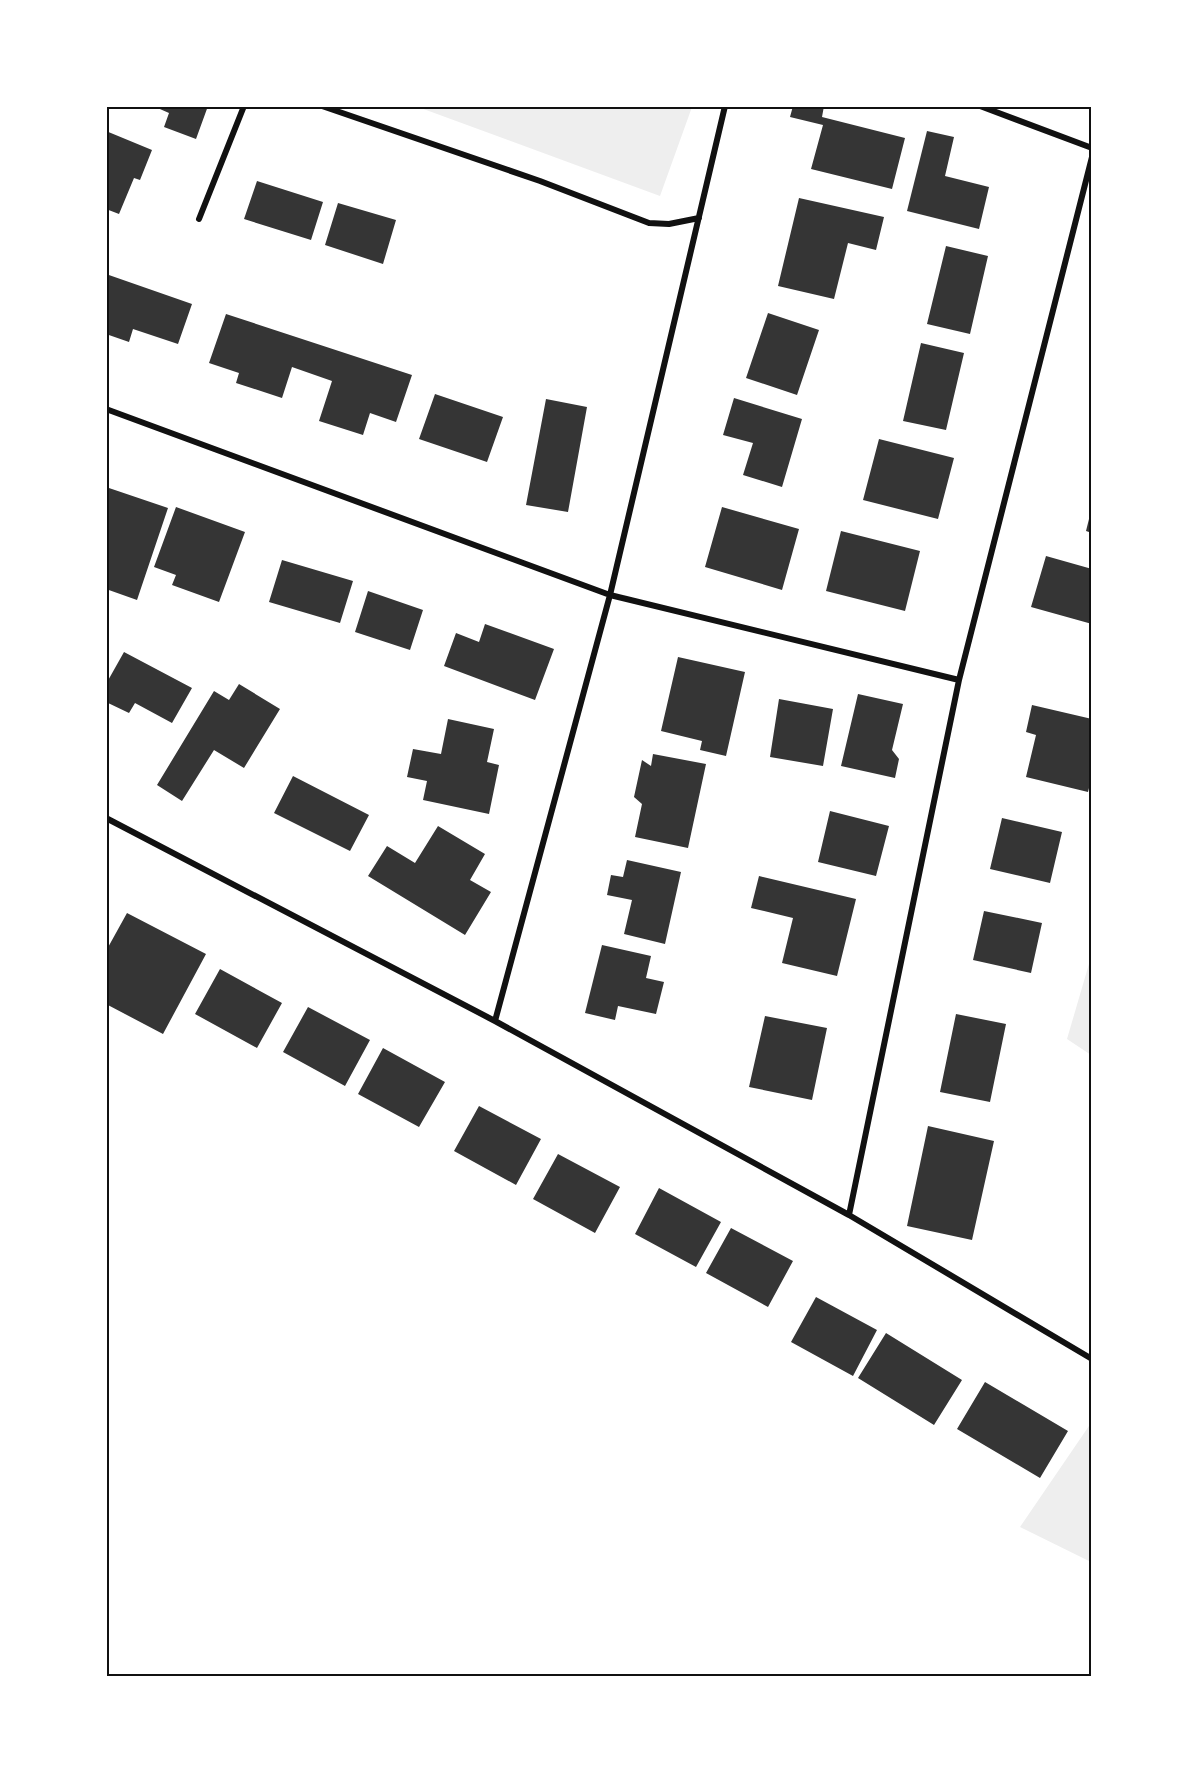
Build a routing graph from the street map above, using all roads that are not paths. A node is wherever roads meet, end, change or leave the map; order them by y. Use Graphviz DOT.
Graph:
graph roads {
  1 [pos="244,106"];
  2 [pos="322,106"];
  3 [pos="725,106"];
  4 [pos="980,106"];
  5 [pos="1092,148"];
  6 [pos="1092,157"];
  7 [pos="699,218"];
  8 [pos="199,219"];
  9 [pos="106,409"];
  10 [pos="610,596"];
  11 [pos="959,680"];
  12 [pos="106,818"];
  13 [pos="495,1022"];
  14 [pos="849,1215"];
  15 [pos="1092,1359"];
  1 -- 8 [label="street"];
  2 -- 7 [label="street"];
  3 -- 7 [label="street"];
  4 -- 5 [label="street"];
  6 -- 11 [label="street"];
  7 -- 10 [label="street"];
  9 -- 10 [label="street"];
  10 -- 11 [label="street"];
  10 -- 13 [label="street"];
  11 -- 14 [label="street"];
  12 -- 13 [label="street"];
  13 -- 14 [label="street"];
  14 -- 15 [label="street"];
}
